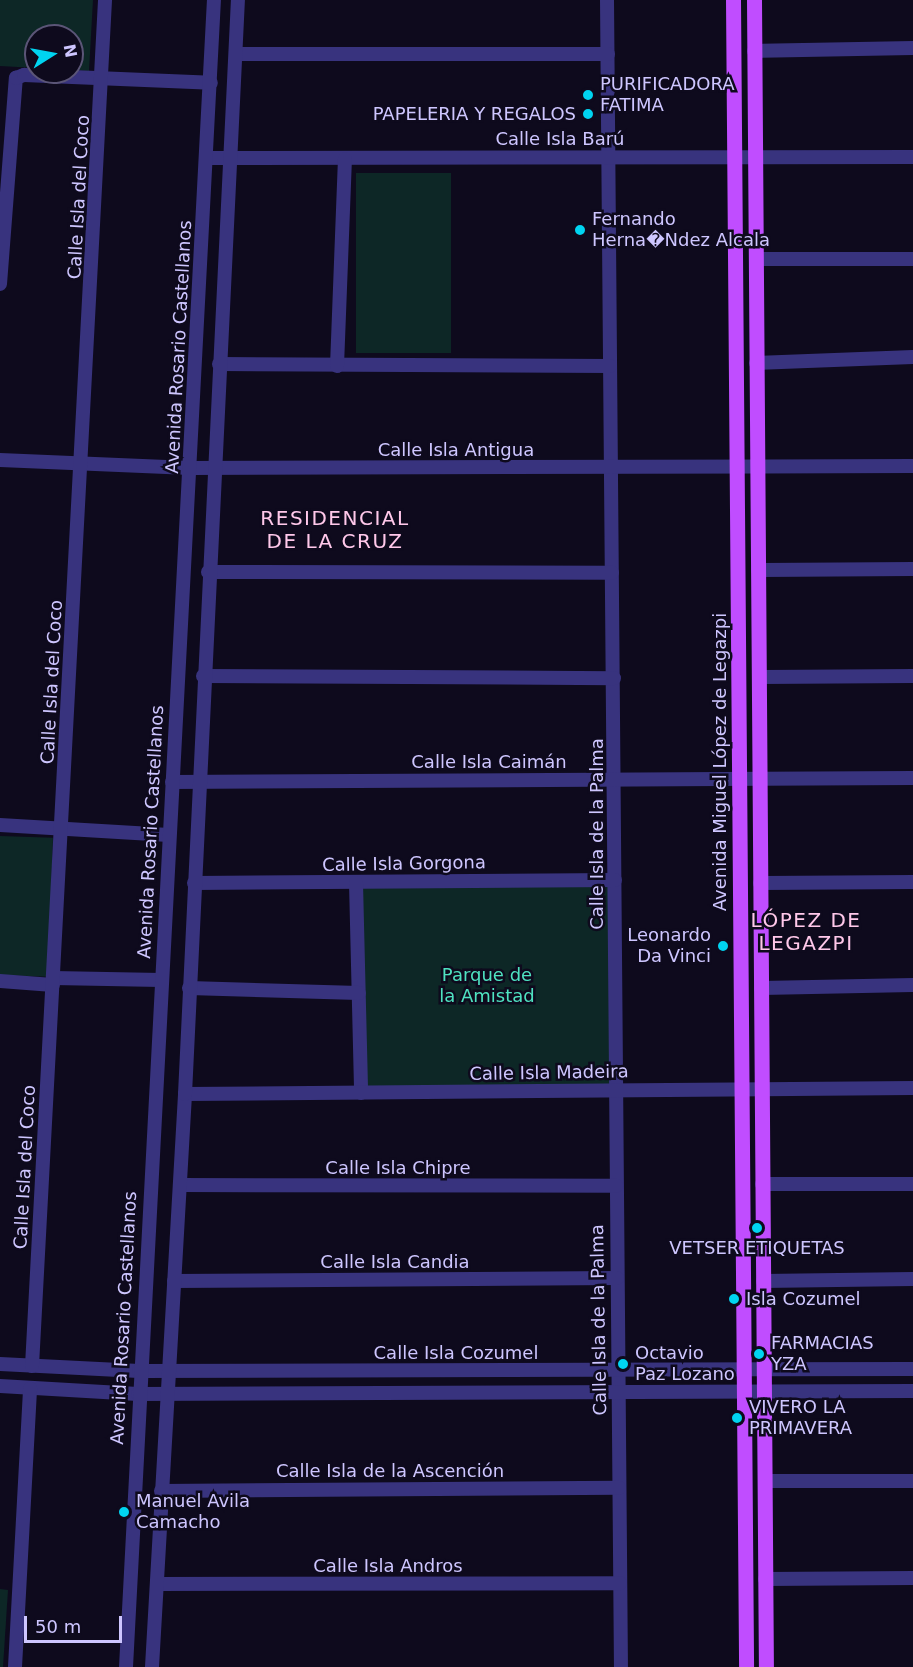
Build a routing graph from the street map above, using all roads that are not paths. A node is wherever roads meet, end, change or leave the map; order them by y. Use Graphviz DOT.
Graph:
graph roads {
  1 [pos="105,0"];
  2 [pos="214,0"];
  3 [pos="238,0"];
  4 [pos="607,0"];
  5 [pos="733,0"];
  6 [pos="753,0"];
  7 [pos="913,48"];
  8 [pos="754,51"];
  9 [pos="236,54"];
  10 [pos="608,54"];
  11 [pos="103,79"];
  12 [pos="211,83"];
  13 [pos="231,156"];
  14 [pos="735,156"];
  15 [pos="755,156"];
  16 [pos="609,157"];
  17 [pos="913,157"];
  18 [pos="207,158"];
  19 [pos="345,159"];
  20 [pos="756,259"];
  21 [pos="913,259"];
  22 [pos="0,284"];
  23 [pos="913,357"];
  24 [pos="756,363"];
  25 [pos="219,364"];
  26 [pos="338,366"];
  27 [pos="610,366"];
  28 [pos="0,460"];
  29 [pos="82,464"];
  30 [pos="913,466"];
  31 [pos="737,467"];
  32 [pos="757,467"];
  33 [pos="190,468"];
  34 [pos="213,468"];
  35 [pos="611,468"];
  36 [pos="913,569"];
  37 [pos="758,570"];
  38 [pos="208,572"];
  39 [pos="612,573"];
  40 [pos="203,676"];
  41 [pos="913,676"];
  42 [pos="759,677"];
  43 [pos="614,678"];
  44 [pos="913,778"];
  45 [pos="739,779"];
  46 [pos="759,779"];
  47 [pos="198,780"];
  48 [pos="615,780"];
  49 [pos="172,782"];
  50 [pos="0,825"];
  51 [pos="62,830"];
  52 [pos="169,835"];
  53 [pos="615,880"];
  54 [pos="913,882"];
  55 [pos="194,883"];
  56 [pos="356,883"];
  57 [pos="760,883"];
  58 [pos="161,980"];
  59 [pos="0,981"];
  60 [pos="53,981"];
  61 [pos="913,985"];
  62 [pos="189,988"];
  63 [pos="761,988"];
  64 [pos="359,993"];
  65 [pos="913,1088"];
  66 [pos="742,1089"];
  67 [pos="762,1089"];
  68 [pos="615,1090"];
  69 [pos="361,1093"];
  70 [pos="185,1094"];
  71 [pos="762,1184"];
  72 [pos="913,1184"];
  73 [pos="180,1185"];
  74 [pos="616,1186"];
  75 [pos="617,1278"];
  76 [pos="913,1280"];
  77 [pos="174,1281"];
  78 [pos="763,1281"];
  79 [pos="0,1364"];
  80 [pos="32,1366"];
  81 [pos="913,1369"];
  82 [pos="764,1370"];
  83 [pos="139,1371"];
  84 [pos="168,1371"];
  85 [pos="618,1371"];
  86 [pos="744,1371"];
  87 [pos="0,1386"];
  88 [pos="30,1388"];
  89 [pos="913,1391"];
  90 [pos="744,1392"];
  91 [pos="764,1392"];
  92 [pos="166,1393"];
  93 [pos="138,1394"];
  94 [pos="618,1394"];
  95 [pos="765,1481"];
  96 [pos="913,1481"];
  97 [pos="619,1488"];
  98 [pos="161,1491"];
  99 [pos="913,1578"];
  100 [pos="765,1579"];
  101 [pos="620,1583"];
  102 [pos="156,1584"];
  103 [pos="15,1667"];
  104 [pos="126,1667"];
  105 [pos="152,1667"];
  106 [pos="621,1667"];
  107 [pos="746,1667"];
  108 [pos="766,1667"];
  1 -- 11 [label="street, Calle Isla del Coco"];
  2 -- 12 [label="street, Avenida Rosario Castellanos"];
  3 -- 9 [label="street"];
  4 -- 10 [label="street, Calle Isla de la Palma"];
  5 -- 14 [label="main road, Avenida Miguel López de Legazpi"];
  6 -- 8 [label="main road"];
  7 -- 8 [label="street"];
  8 -- 15 [label="main road"];
  9 -- 10 [label="street"];
  9 -- 13 [label="street"];
  10 -- 16 [label="street, Calle Isla de la Palma"];
  11 -- 12 [label="street"];
  11 -- 22 [label="street"];
  11 -- 29 [label="street, Calle Isla del Coco"];
  12 -- 18 [label="street, Avenida Rosario Castellanos"];
  13 -- 18 [label="street, Calle Isla Barú"];
  13 -- 19 [label="street, Calle Isla Barú"];
  13 -- 25 [label="street"];
  14 -- 15 [label="street, Calle Isla Barú"];
  14 -- 16 [label="street, Calle Isla Barú"];
  14 -- 31 [label="main road, Avenida Miguel López de Legazpi"];
  15 -- 17 [label="street, Calle Isla Barú"];
  15 -- 20 [label="main road"];
  16 -- 19 [label="street, Calle Isla Barú"];
  16 -- 27 [label="street, Calle Isla de la Palma"];
  18 -- 33 [label="street, Avenida Rosario Castellanos"];
  19 -- 26 [label="street"];
  20 -- 21 [label="street"];
  20 -- 24 [label="main road"];
  23 -- 24 [label="street"];
  24 -- 32 [label="main road"];
  25 -- 26 [label="street"];
  25 -- 34 [label="street"];
  26 -- 27 [label="street"];
  27 -- 35 [label="street, Calle Isla de la Palma"];
  28 -- 29 [label="street, Calle Isla Antigua"];
  29 -- 33 [label="street, Calle Isla Antigua"];
  29 -- 51 [label="street, Calle Isla del Coco"];
  30 -- 32 [label="street, Calle Isla Antigua"];
  31 -- 32 [label="street, Calle Isla Antigua"];
  31 -- 35 [label="street, Calle Isla Antigua"];
  31 -- 45 [label="main road, Avenida Miguel López de Legazpi"];
  32 -- 37 [label="main road"];
  33 -- 34 [label="street, Calle Isla Antigua"];
  33 -- 49 [label="street, Avenida Rosario Castellanos"];
  34 -- 35 [label="street, Calle Isla Antigua"];
  34 -- 38 [label="street"];
  35 -- 39 [label="street, Calle Isla de la Palma"];
  36 -- 37 [label="street"];
  37 -- 42 [label="main road"];
  38 -- 39 [label="street"];
  38 -- 40 [label="street"];
  39 -- 43 [label="street, Calle Isla de la Palma"];
  40 -- 43 [label="street"];
  40 -- 47 [label="street"];
  41 -- 42 [label="street"];
  42 -- 46 [label="main road"];
  43 -- 48 [label="street, Calle Isla de la Palma"];
  44 -- 46 [label="street, Calle Isla Caimán"];
  45 -- 46 [label="street, Calle Isla Caimán"];
  45 -- 48 [label="street, Calle Isla Caimán"];
  45 -- 66 [label="main road, Avenida Miguel López de Legazpi"];
  46 -- 57 [label="main road"];
  47 -- 48 [label="street, Calle Isla Caimán"];
  47 -- 49 [label="street, Calle Isla Caimán"];
  47 -- 55 [label="street"];
  48 -- 53 [label="street, Calle Isla de la Palma"];
  49 -- 52 [label="street, Avenida Rosario Castellanos"];
  50 -- 51 [label="street"];
  51 -- 52 [label="street"];
  51 -- 60 [label="street, Calle Isla del Coco"];
  52 -- 58 [label="street, Avenida Rosario Castellanos"];
  53 -- 56 [label="street, Calle Isla Gorgona"];
  53 -- 68 [label="street, Calle Isla de la Palma"];
  54 -- 57 [label="street"];
  55 -- 56 [label="street, Calle Isla Gorgona"];
  55 -- 62 [label="street"];
  56 -- 64 [label="street"];
  57 -- 63 [label="main road"];
  58 -- 60 [label="street"];
  58 -- 83 [label="street, Avenida Rosario Castellanos"];
  59 -- 60 [label="street"];
  60 -- 80 [label="street, Calle Isla del Coco"];
  61 -- 63 [label="street"];
  62 -- 64 [label="street"];
  62 -- 70 [label="street"];
  63 -- 67 [label="main road"];
  64 -- 69 [label="street"];
  65 -- 67 [label="street, Calle Isla Madeira"];
  66 -- 67 [label="street, Calle Isla Madeira"];
  66 -- 68 [label="street, Calle Isla Madeira"];
  66 -- 86 [label="main road, Avenida Miguel López de Legazpi"];
  67 -- 71 [label="main road"];
  68 -- 69 [label="street, Calle Isla Madeira"];
  68 -- 74 [label="street, Calle Isla de la Palma"];
  69 -- 70 [label="street, Calle Isla Madeira"];
  70 -- 73 [label="street"];
  71 -- 72 [label="street"];
  71 -- 78 [label="main road"];
  73 -- 74 [label="street, Calle Isla Chipre"];
  73 -- 77 [label="street"];
  74 -- 75 [label="street, Calle Isla de la Palma"];
  75 -- 77 [label="street, Calle Isla Candia"];
  75 -- 85 [label="street, Calle Isla de la Palma"];
  76 -- 78 [label="street"];
  77 -- 84 [label="street"];
  78 -- 82 [label="main road"];
  79 -- 80 [label="street, Calle Isla Cozumel"];
  80 -- 83 [label="street, Calle Isla Cozumel"];
  81 -- 82 [label="street, Calle Isla Cozumel"];
  82 -- 86 [label="street, Calle Isla Cozumel"];
  82 -- 91 [label="main road"];
  83 -- 84 [label="street, Calle Isla Cozumel"];
  83 -- 93 [label="street, Avenida Rosario Castellanos"];
  84 -- 85 [label="street, Calle Isla Cozumel"];
  84 -- 92 [label="street"];
  85 -- 86 [label="street, Calle Isla Cozumel"];
  85 -- 94 [label="street, Calle Isla de la Palma"];
  86 -- 90 [label="main road, Avenida Miguel López de Legazpi"];
  87 -- 88 [label="street"];
  88 -- 93 [label="street"];
  88 -- 103 [label="street"];
  89 -- 91 [label="street"];
  90 -- 91 [label="street"];
  90 -- 94 [label="street"];
  90 -- 107 [label="main road, Avenida Miguel López de Legazpi"];
  91 -- 95 [label="main road"];
  92 -- 93 [label="street"];
  92 -- 94 [label="street"];
  92 -- 98 [label="street"];
  93 -- 104 [label="street, Avenida Rosario Castellanos"];
  94 -- 97 [label="street, Calle Isla de la Palma"];
  95 -- 96 [label="street"];
  95 -- 100 [label="main road"];
  97 -- 98 [label="street, Calle Isla de la Ascención"];
  97 -- 101 [label="street, Calle Isla de la Palma"];
  98 -- 102 [label="street"];
  99 -- 100 [label="street"];
  100 -- 108 [label="main road"];
  101 -- 102 [label="street, Calle Isla Andros"];
  101 -- 106 [label="street, Calle Isla de la Palma"];
  102 -- 105 [label="street"];
}
